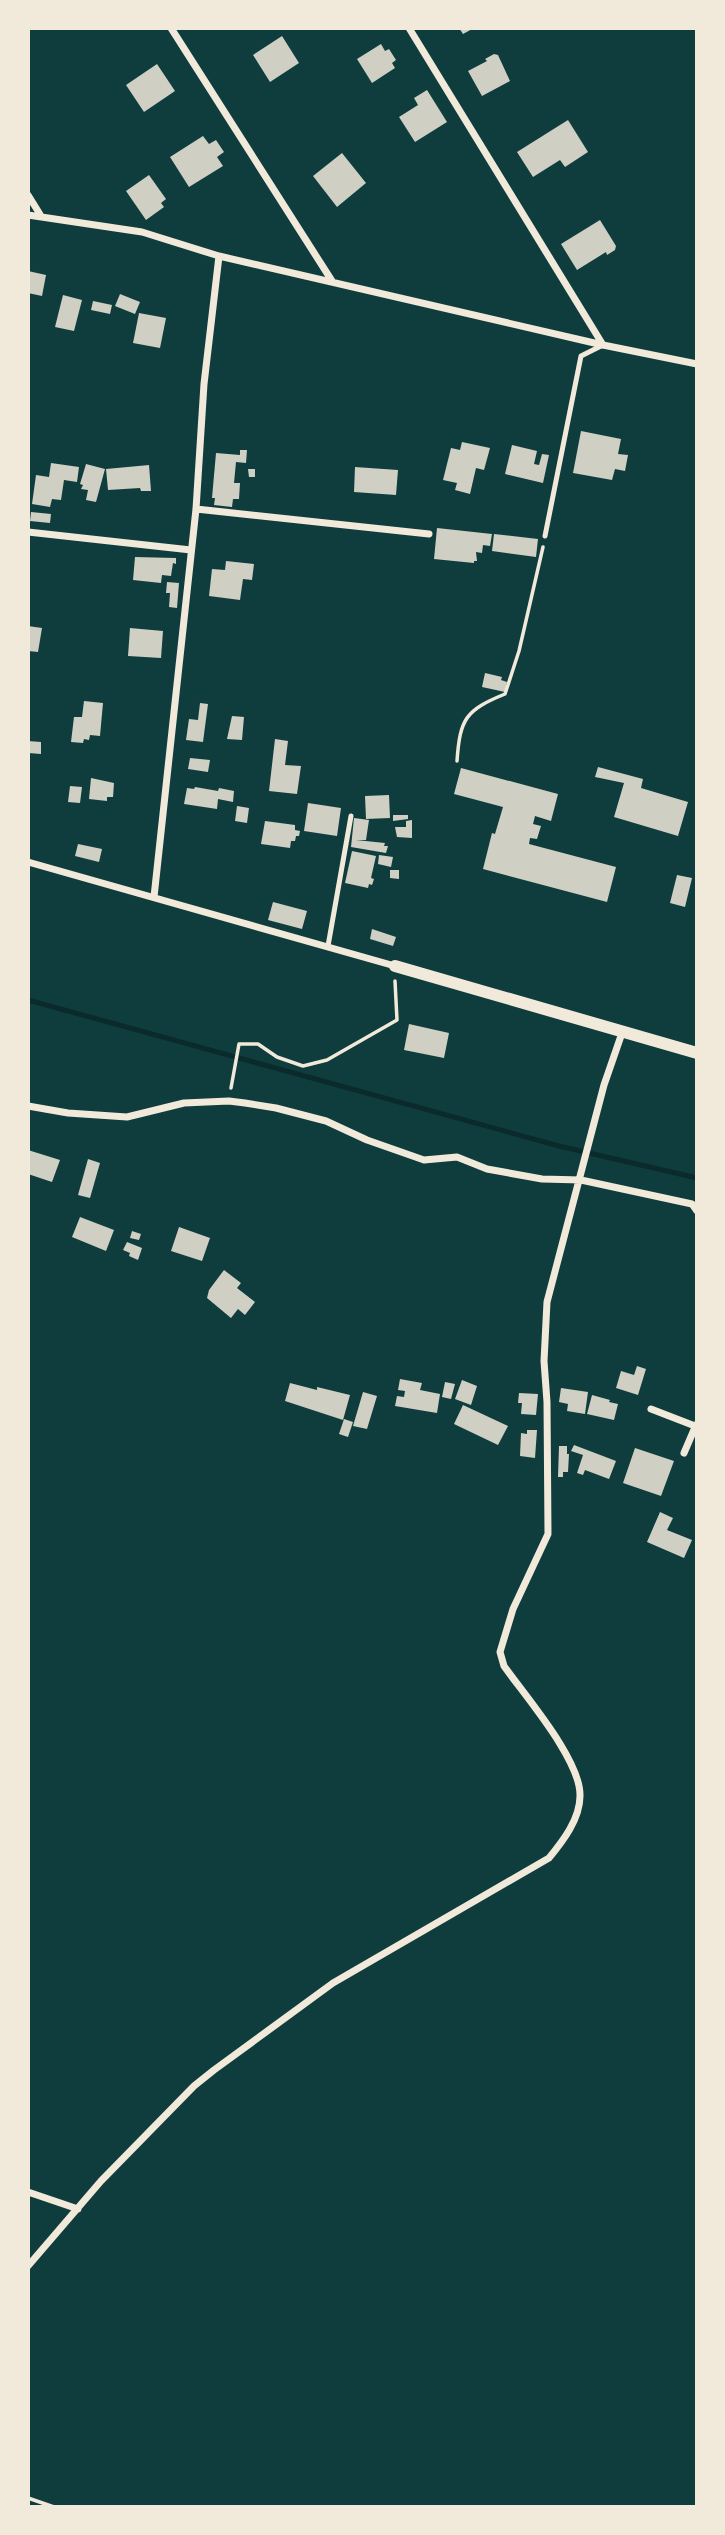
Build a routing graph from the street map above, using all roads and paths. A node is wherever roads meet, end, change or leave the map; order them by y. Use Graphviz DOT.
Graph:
graph roads {
  1 [pos="171,28"];
  2 [pos="409,28"];
  3 [pos="28,194"];
  4 [pos="28,215"];
  5 [pos="41,216"];
  6 [pos="219,256"];
  7 [pos="332,281"];
  8 [pos="603,345"];
  9 [pos="697,364"];
  10 [pos="196,509"];
  11 [pos="28,532"];
  12 [pos="429,534"];
  13 [pos="545,537"];
  14 [pos="191,550"];
  15 [pos="457,761"];
  16 [pos="351,816"];
  17 [pos="28,862"];
  18 [pos="154,897"];
  19 [pos="328,946"];
  20 [pos="395,966"];
  21 [pos="622,1032"];
  22 [pos="697,1053"];
  23 [pos="229,1101"];
  24 [pos="28,1106"];
  25 [pos="581,1180"];
  26 [pos="695,1207"];
  27 [pos="651,1409"];
  28 [pos="696,1425"];
  29 [pos="684,1453"];
  30 [pos="28,2192"];
  31 [pos="78,2209"];
  32 [pos="28,2266"];
  33 [pos="28,2498"];
  34 [pos="54,2507"];
  1 -- 7 [label="street"];
  2 -- 8 [label="street"];
  3 -- 5 [label="street"];
  4 -- 5 [label="street"];
  5 -- 6 [label="street"];
  6 -- 7 [label="street"];
  6 -- 10 [label="street"];
  7 -- 8 [label="street"];
  8 -- 9 [label="street"];
  8 -- 13 [label="lane"];
  10 -- 12 [label="street"];
  10 -- 14 [label="street"];
  11 -- 14 [label="street"];
  13 -- 15 [label="path"];
  14 -- 18 [label="street"];
  16 -- 19 [label="lane"];
  17 -- 18 [label="street"];
  18 -- 19 [label="street"];
  19 -- 20 [label="street"];
  20 -- 21 [label="street"];
  20 -- 23 [label="path"];
  21 -- 22 [label="street"];
  21 -- 25 [label="street"];
  23 -- 24 [label="street"];
  23 -- 25 [label="street"];
  25 -- 26 [label="street"];
  25 -- 31 [label="street"];
  27 -- 28 [label="street"];
  28 -- 29 [label="street"];
  30 -- 31 [label="street"];
  31 -- 32 [label="street"];
  33 -- 34 [label="path"];
}
